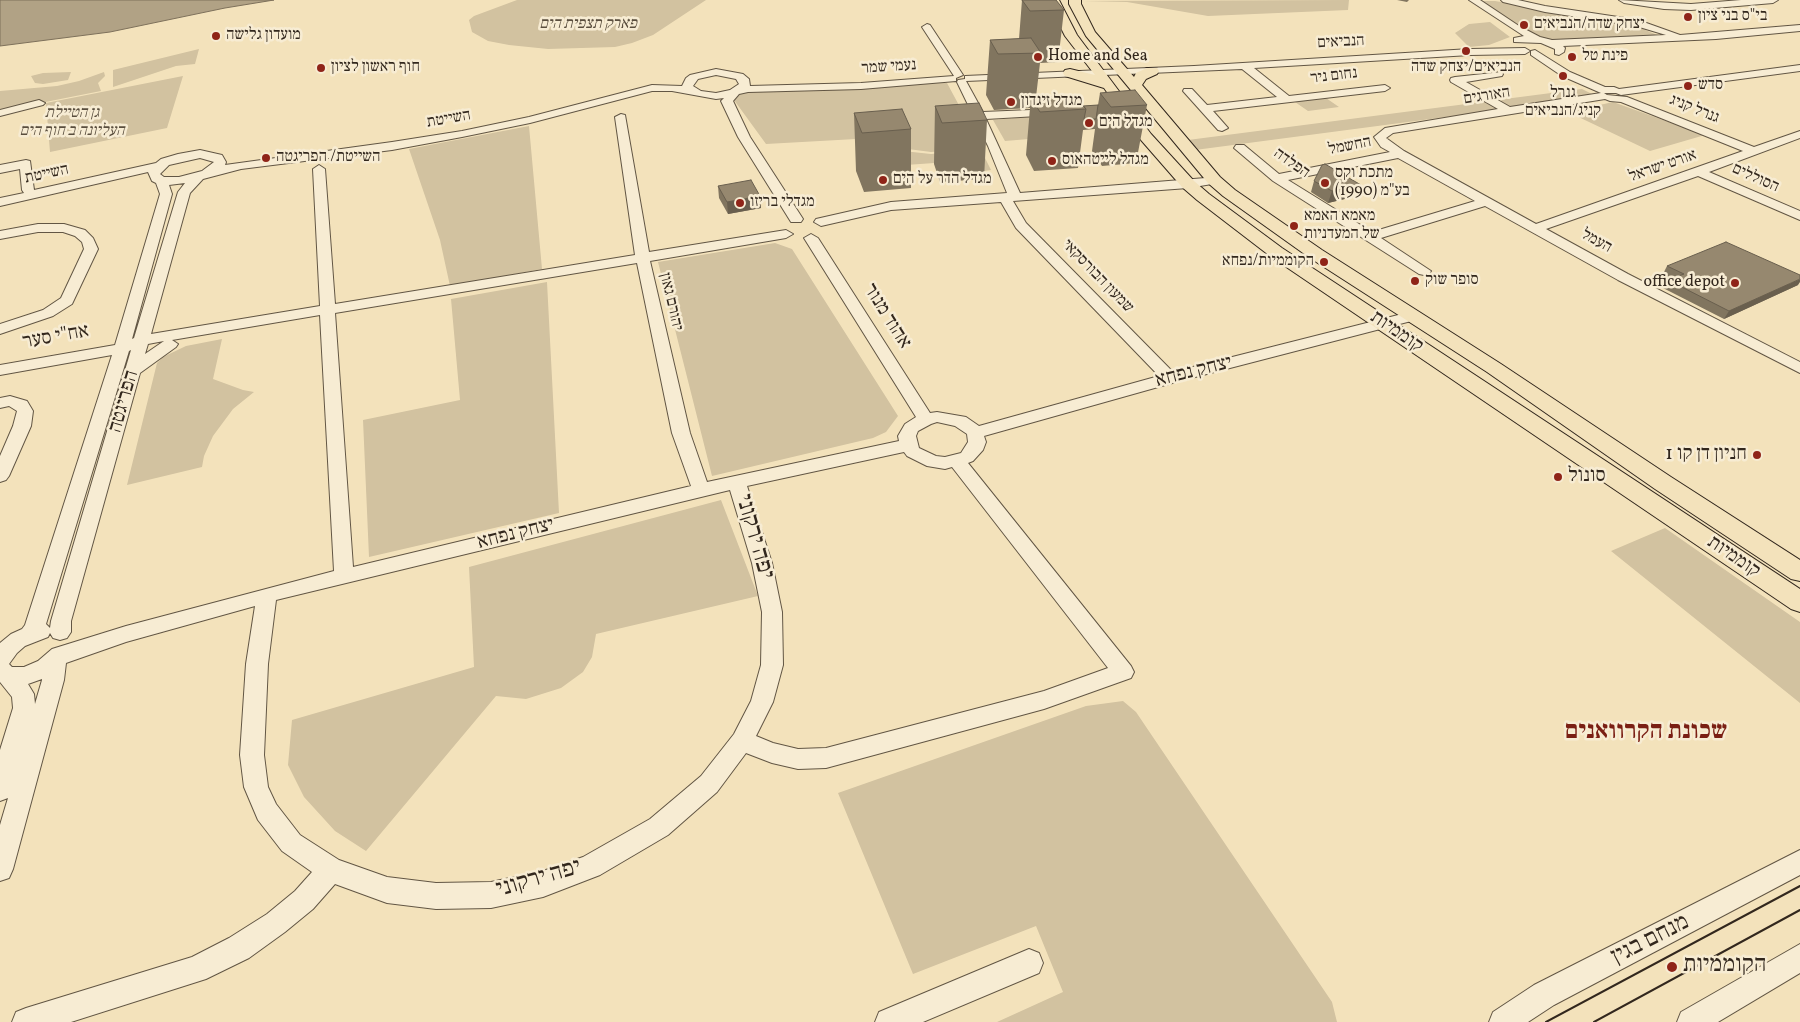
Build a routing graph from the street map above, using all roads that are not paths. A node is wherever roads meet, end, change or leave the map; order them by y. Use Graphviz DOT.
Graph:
graph roads {
  1 [pos="1053,0"];
  2 [pos="1075,0"];
  3 [pos="1462,0"];
  4 [pos="1474,0"];
  5 [pos="1506,0"];
  6 [pos="1624,0"];
  7 [pos="1773,0"];
  8 [pos="927,27"];
  9 [pos="1800,28"];
  10 [pos="1683,38"];
  11 [pos="1538,39"];
  12 [pos="1523,47"];
  13 [pos="1556,49"];
  14 [pos="1470,52"];
  15 [pos="1498,52"];
  16 [pos="1548,63"];
  17 [pos="1243,65"];
  18 [pos="1118,66"];
  19 [pos="1800,68"];
  20 [pos="1148,69"];
  21 [pos="1071,71"];
  22 [pos="1098,71"];
  23 [pos="1498,74"];
  24 [pos="694,77"];
  25 [pos="744,78"];
  26 [pos="960,79"];
  27 [pos="1584,81"];
  28 [pos="1134,84"];
  29 [pos="827,88"];
  30 [pos="1385,88"];
  31 [pos="691,91"];
  32 [pos="1188,91"];
  33 [pos="1602,93"];
  34 [pos="708,96"];
  35 [pos="733,96"];
  36 [pos="1622,96"];
  37 [pos="1286,99"];
  38 [pos="39,103"];
  39 [pos="1204,108"];
  40 [pos="1507,110"];
  41 [pos="1056,112"];
  42 [pos="0,113"];
  43 [pos="979,116"];
  44 [pos="621,117"];
  45 [pos="1222,128"];
  46 [pos="1800,134"];
  47 [pos="1380,137"];
  48 [pos="1240,148"];
  49 [pos="1753,151"];
  50 [pos="1400,154"];
  51 [pos="218,158"];
  52 [pos="0,169"];
  53 [pos="319,169"];
  54 [pos="1698,172"];
  55 [pos="159,175"];
  56 [pos="204,175"];
  57 [pos="1277,178"];
  58 [pos="1214,180"];
  59 [pos="1188,184"];
  60 [pos="31,192"];
  61 [pos="1010,196"];
  62 [pos="1487,201"];
  63 [pos="3,203"];
  64 [pos="1800,216"];
  65 [pos="796,219"];
  66 [pos="821,222"];
  67 [pos="1536,228"];
  68 [pos="786,234"];
  69 [pos="0,235"];
  70 [pos="1370,237"];
  71 [pos="811,238"];
  72 [pos="642,258"];
  73 [pos="1424,271"];
  74 [pos="328,310"];
  75 [pos="1414,316"];
  76 [pos="1385,325"];
  77 [pos="0,329"];
  78 [pos="143,338"];
  79 [pos="175,339"];
  80 [pos="120,349"];
  81 [pos="1800,368"];
  82 [pos="0,370"];
  83 [pos="134,370"];
  84 [pos="1170,378"];
  85 [pos="0,403"];
  86 [pos="926,419"];
  87 [pos="975,433"];
  88 [pos="908,445"];
  89 [pos="957,461"];
  90 [pos="2,468"];
  91 [pos="737,483"];
  92 [pos="701,490"];
  93 [pos="1800,572"];
  94 [pos="344,577"];
  95 [pos="266,596"];
  96 [pos="1800,602"];
  97 [pos="126,634"];
  98 [pos="16,641"];
  99 [pos="61,648"];
  100 [pos="2,671"];
  101 [pos="742,742"];
  102 [pos="0,790"];
  103 [pos="1800,862"];
  104 [pos="0,869"];
  105 [pos="331,870"];
  106 [pos="1800,958"];
  107 [pos="1029,964"];
  108 [pos="924,1015"];
  109 [pos="26,1022"];
  110 [pos="889,1022"];
  111 [pos="1503,1022"];
  112 [pos="1691,1022"];
  1 -- 22 [label="main road, קוממיות"];
  2 -- 18 [label="main road, קוממיות"];
  3 -- 12 [label="street"];
  4 -- 11 [label="street"];
  5 -- 10 [label="street"];
  6 -- 7 [label="street"];
  8 -- 26 [label="street, שמעון הבורסקאי"];
  9 -- 10 [label="street"];
  10 -- 13 [label="street"];
  11 -- 12 [label="street"];
  11 -- 13 [label="street"];
  12 -- 13 [label="street"];
  12 -- 14 [label="street, הנביאים"];
  12 -- 15 [label="street, הנביאים"];
  12 -- 16 [label="street"];
  13 -- 27 [label="street"];
  14 -- 15 [label="street, הנביאים"];
  14 -- 17 [label="street, הנביאים"];
  15 -- 16 [label="street"];
  16 -- 27 [label="street"];
  17 -- 20 [label="street, הנביאים"];
  17 -- 37 [label="street, נחום ניר"];
  18 -- 20 [label="main road"];
  18 -- 20 [label="street, הנביאים"];
  18 -- 22 [label="street"];
  18 -- 28 [label="main road, קוממיות"];
  19 -- 36 [label="street"];
  20 -- 28 [label="main road"];
  21 -- 22 [label="main road"];
  21 -- 22 [label="main road"];
  21 -- 26 [label="street, נעמי שמר"];
  22 -- 59 [label="main road, קוממיות"];
  23 -- 40 [label="street"];
  24 -- 25 [label="street, השייטת"];
  24 -- 31 [label="street"];
  24 -- 51 [label="street, השייטת"];
  25 -- 29 [label="street, נעמי שמר"];
  25 -- 35 [label="street"];
  26 -- 29 [label="street, נעמי שמר"];
  26 -- 43 [label="street, שמעון הבורסקאי"];
  27 -- 33 [label="street"];
  28 -- 58 [label="main road, קוממיות"];
  29 -- 35 [label="street, נעמי שמר"];
  30 -- 37 [label="street, נחום ניר"];
  31 -- 34 [label="street, השייטת"];
  31 -- 56 [label="street, השייטת"];
  32 -- 39 [label="street"];
  33 -- 36 [label="street"];
  33 -- 40 [label="street, האורגים"];
  34 -- 35 [label="street"];
  35 -- 65 [label="street"];
  36 -- 49 [label="street, גנרל קניג"];
  37 -- 39 [label="street, נחום ניר"];
  38 -- 42 [label="street"];
  39 -- 45 [label="street"];
  40 -- 47 [label="street, האורגים"];
  41 -- 43 [label="street"];
  43 -- 61 [label="street, שמעון הבורסקאי"];
  44 -- 72 [label="street, יהורם גאון"];
  46 -- 49 [label="street, אורט ישראל"];
  47 -- 50 [label="street, העמל"];
  48 -- 57 [label="street, הפלדה"];
  49 -- 54 [label="street, אורט ישראל"];
  50 -- 57 [label="street, החשמל"];
  50 -- 62 [label="street, העמל"];
  51 -- 55 [label="street, השייטת"];
  51 -- 56 [label="street, הפריגטה"];
  52 -- 60 [label="street"];
  53 -- 74 [label="street"];
  54 -- 64 [label="street, הסוללים"];
  54 -- 67 [label="street, אורט ישראל"];
  55 -- 56 [label="street, השייטת"];
  55 -- 60 [label="street, השייטת"];
  55 -- 63 [label="street, השייטת"];
  55 -- 80 [label="street, הפריגטה"];
  56 -- 78 [label="street, הפריגטה"];
  57 -- 70 [label="street, הפלדה"];
  58 -- 59 [label="street"];
  58 -- 75 [label="main road, קוממיות"];
  59 -- 61 [label="street"];
  59 -- 76 [label="main road, קוממיות"];
  60 -- 63 [label="street, השייטת"];
  61 -- 66 [label="street"];
  61 -- 84 [label="street, שמעון הבורסקאי"];
  62 -- 67 [label="street, העמל"];
  62 -- 70 [label="street"];
  65 -- 66 [label="street"];
  65 -- 68 [label="street"];
  66 -- 71 [label="street"];
  67 -- 81 [label="street, העמל"];
  68 -- 71 [label="street"];
  68 -- 72 [label="street"];
  69 -- 77 [label="street"];
  70 -- 73 [label="street, הפלדה"];
  71 -- 86 [label="street, אהוד מנור"];
  72 -- 74 [label="street"];
  72 -- 92 [label="street, יהורם גאון"];
  74 -- 79 [label="street"];
  74 -- 94 [label="street"];
  75 -- 76 [label="street, יצחק נפחא"];
  75 -- 93 [label="main road, קוממיות"];
  76 -- 84 [label="street, יצחק נפחא"];
  76 -- 96 [label="main road, קוממיות"];
  78 -- 79 [label="street"];
  78 -- 79 [label="street"];
  78 -- 80 [label="street, אח\"י סער"];
  78 -- 83 [label="street, הפריגטה"];
  79 -- 83 [label="street"];
  80 -- 82 [label="street, אח\"י סער"];
  80 -- 98 [label="street, הפריגטה"];
  83 -- 99 [label="street, הפריגטה"];
  84 -- 87 [label="street, יצחק נפחא"];
  85 -- 90 [label="street"];
  86 -- 87 [label="street"];
  86 -- 88 [label="street"];
  87 -- 89 [label="street"];
  88 -- 89 [label="street"];
  88 -- 91 [label="street, יצחק נפחא"];
  89 -- 101 [label="street"];
  91 -- 92 [label="street, יצחק נפחא"];
  91 -- 101 [label="street, יפה ירקוני"];
  92 -- 94 [label="street, יצחק נפחא"];
  94 -- 95 [label="street, יצחק נפחא"];
  95 -- 97 [label="street, יצחק נפחא"];
  95 -- 105 [label="street, יפה ירקוני"];
  97 -- 99 [label="street, יצחק נפחא"];
  98 -- 99 [label="street"];
  98 -- 100 [label="street"];
  99 -- 100 [label="street"];
  99 -- 104 [label="street, הפריגטה"];
  100 -- 102 [label="street"];
  101 -- 105 [label="street, יפה ירקוני"];
  103 -- 111 [label="street, מנחם בגין"];
  105 -- 109 [label="street"];
  106 -- 112 [label="street"];
  107 -- 108 [label="street"];
  108 -- 110 [label="street"];
}
